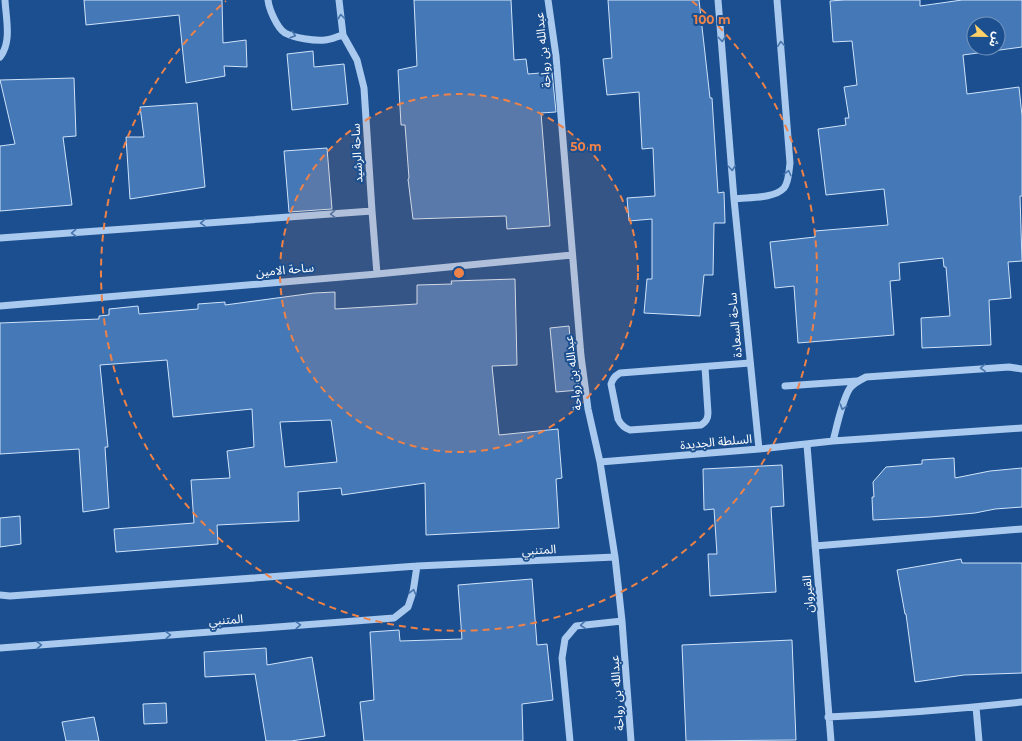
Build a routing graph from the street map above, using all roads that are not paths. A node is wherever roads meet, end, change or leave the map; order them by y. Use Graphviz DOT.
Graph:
graph roads {
  1 [pos="5,0"];
  2 [pos="268,0"];
  3 [pos="339,0"];
  4 [pos="548,0"];
  5 [pos="718,0"];
  6 [pos="777,0"];
  7 [pos="343,34"];
  8 [pos="0,57"];
  9 [pos="734,199"];
  10 [pos="372,211"];
  11 [pos="0,238"];
  12 [pos="572,255"];
  13 [pos="377,274"];
  14 [pos="0,306"];
  15 [pos="750,363"];
  16 [pos="705,367"];
  17 [pos="1022,369"];
  18 [pos="857,381"];
  19 [pos="785,386"];
  20 [pos="1022,428"];
  21 [pos="833,441"];
  22 [pos="807,445"];
  23 [pos="759,449"];
  24 [pos="600,462"];
  25 [pos="1022,529"];
  26 [pos="815,546"];
  27 [pos="615,557"];
  28 [pos="417,566"];
  29 [pos="0,595"];
  30 [pos="622,621"];
  31 [pos="0,648"];
  32 [pos="1022,702"];
  33 [pos="976,707"];
  34 [pos="828,716"];
  35 [pos="570,741"];
  36 [pos="631,741"];
  37 [pos="830,741"];
  38 [pos="978,741"];
  1 -- 8 [label="street"];
  2 -- 7 [label="street, one-way"];
  7 -- 3 [label="street, ساحة الرشيد, one-way"];
  4 -- 12 [label="street, عبدالله بن رواحة"];
  5 -- 9 [label="street, ساحة السعادة, one-way"];
  9 -- 6 [label="street, one-way"];
  7 -- 10 [label="street, ساحة الرشيد"];
  9 -- 15 [label="street, ساحة السعادة"];
  10 -- 11 [label="street, one-way"];
  10 -- 13 [label="street, ساحة الرشيد"];
  12 -- 13 [label="street, ساحة الامين"];
  12 -- 24 [label="street, عبدالله بن رواحة"];
  13 -- 14 [label="street, ساحة الامين"];
  15 -- 16 [label="street"];
  15 -- 23 [label="street, ساحة السعادة"];
  16 -- 16 [label="street"];
  17 -- 18 [label="street, one-way"];
  18 -- 19 [label="street"];
  18 -- 21 [label="street, one-way"];
  20 -- 21 [label="street, السلطة الجديدة"];
  21 -- 22 [label="street, السلطة الجديدة"];
  22 -- 23 [label="street, السلطة الجديدة"];
  22 -- 26 [label="street, القيروان"];
  23 -- 24 [label="street, السلطة الجديدة"];
  24 -- 27 [label="street, عبدالله بن رواحة"];
  25 -- 26 [label="street"];
  26 -- 34 [label="street, القيروان"];
  27 -- 28 [label="street, المتنبي"];
  27 -- 30 [label="street, عبدالله بن رواحة"];
  28 -- 29 [label="street, المتنبي"];
  31 -- 28 [label="street, المتنبي, one-way"];
  30 -- 35 [label="street, one-way"];
  30 -- 36 [label="street, عبدالله بن رواحة"];
  32 -- 33 [label="street"];
  33 -- 34 [label="street"];
  33 -- 38 [label="street"];
  34 -- 37 [label="street, القيروان"];
}
